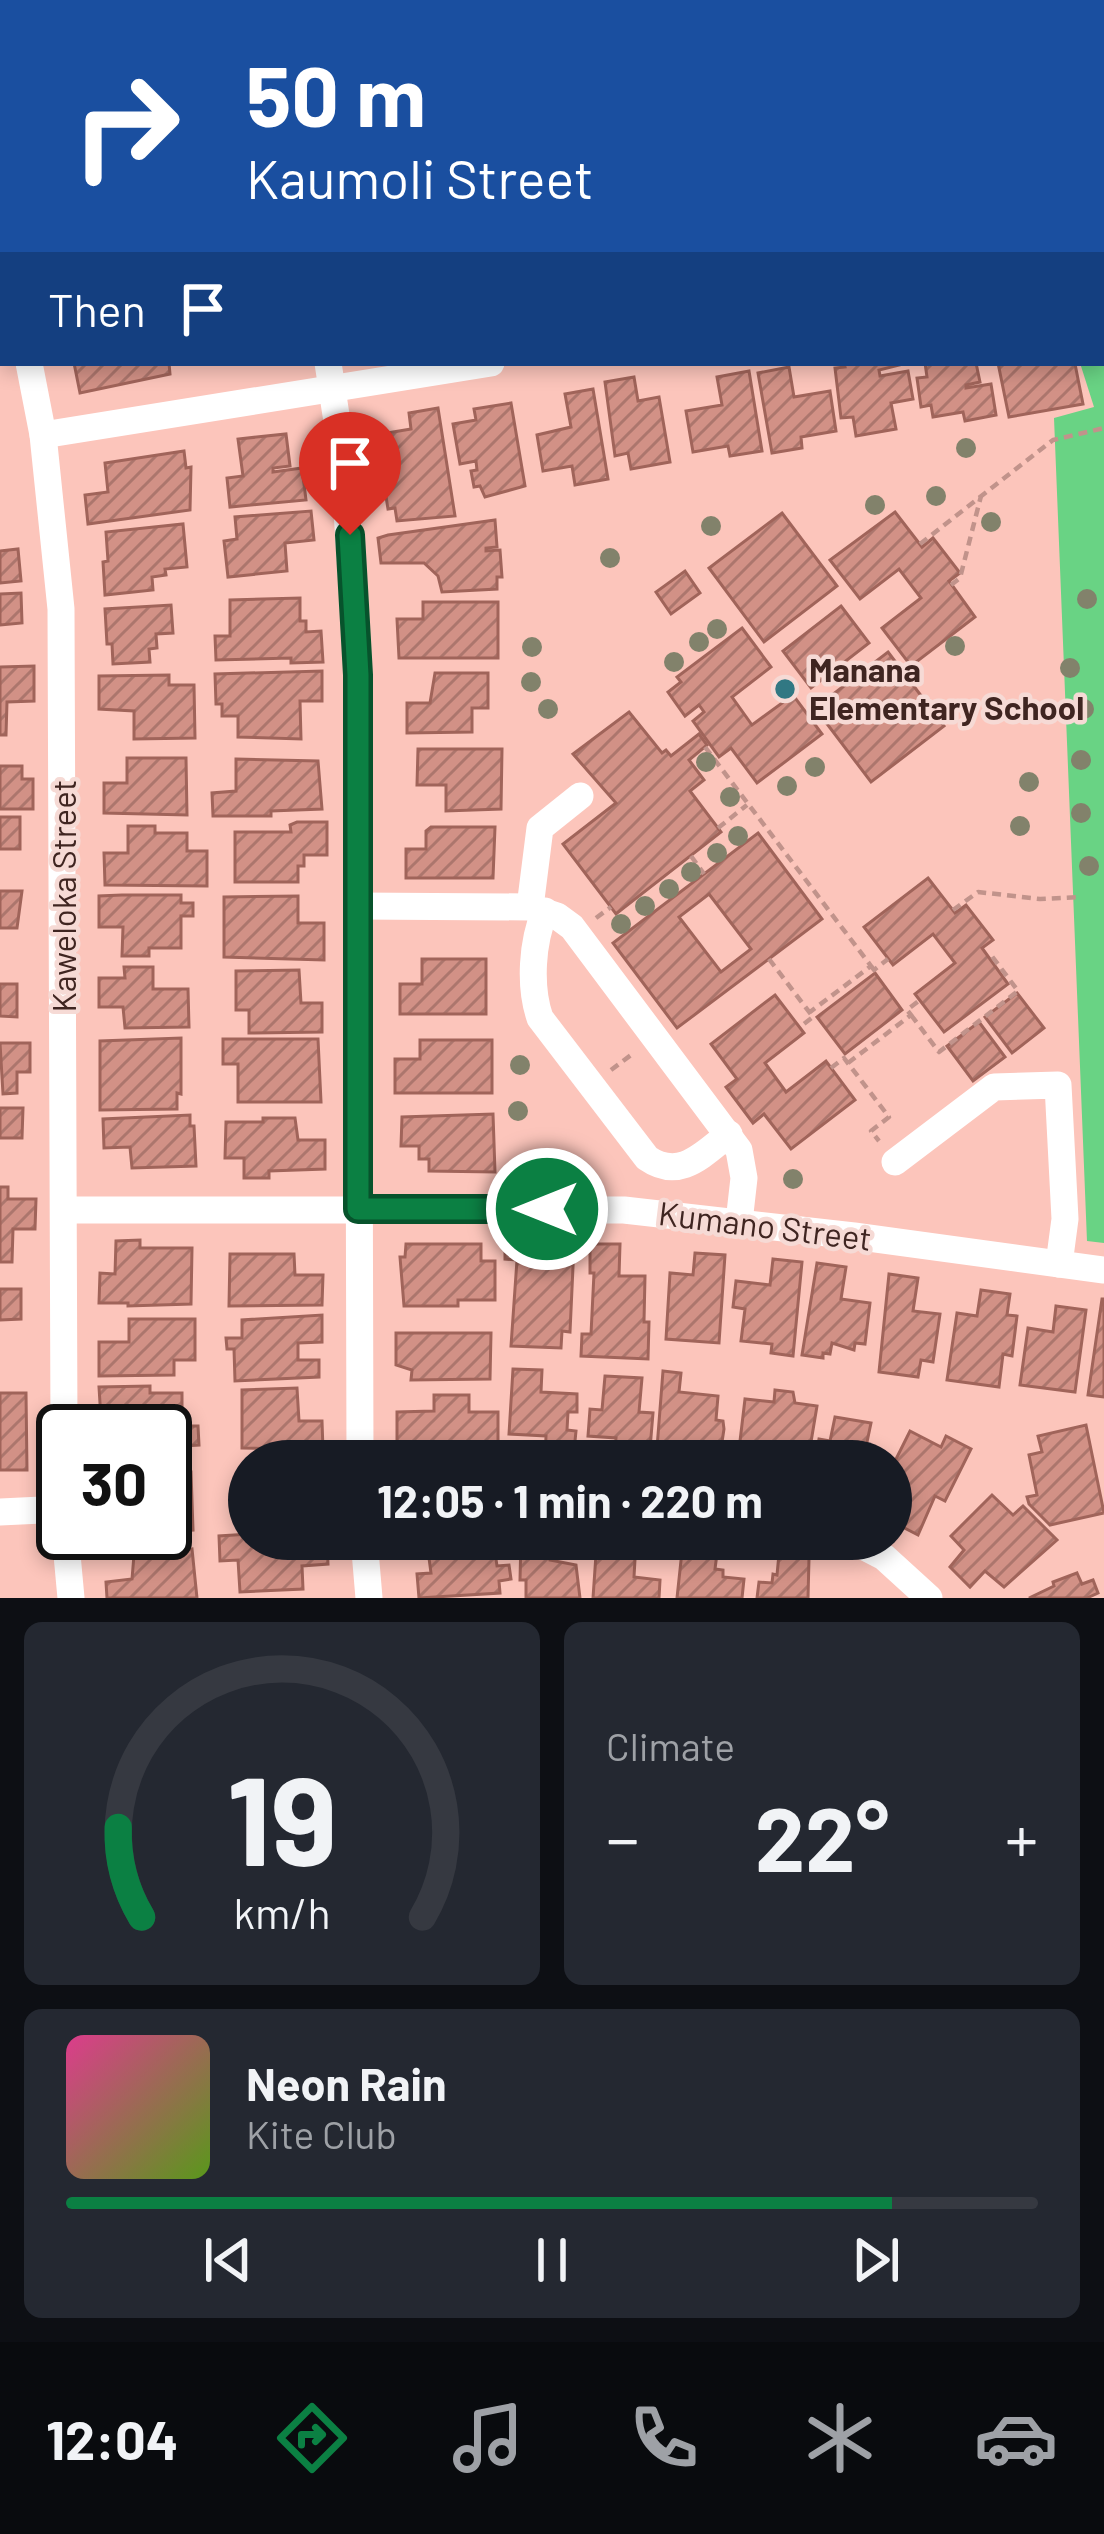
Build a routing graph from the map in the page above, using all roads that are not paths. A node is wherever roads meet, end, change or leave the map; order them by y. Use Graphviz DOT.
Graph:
graph roads {
  1 [pos="30,366"];
  2 [pos="454,366"];
  3 [pos="329,376"];
  4 [pos="43,435"];
  5 [pos="580,796"];
  6 [pos="357,906"];
  7 [pos="538,909"];
  8 [pos="729,1134"];
  9 [pos="895,1162"];
  10 [pos="358,1209"];
  11 [pos="64,1210"];
  12 [pos="739,1222"];
  13 [pos="1059,1264"];
  14 [pos="1104,1270"];
  15 [pos="64,1404"];
  16 [pos="360,1440"];
  17 [pos="36,1510"];
  18 [pos="0,1512"];
  19 [pos="67,1560"];
  20 [pos="366,1560"];
  21 [pos="886,1560"];
  22 [pos="71,1598"];
  23 [pos="369,1598"];
  24 [pos="929,1598"];
  1 -- 4 [label="street, Kaweloka Street"];
  2 -- 3 [label="street"];
  3 -- 4 [label="street"];
  3 -- 6 [label="street"];
  4 -- 11 [label="street, Kaweloka Street"];
  5 -- 7 [label="street"];
  6 -- 7 [label="street"];
  6 -- 10 [label="street"];
  7 -- 8 [label="street"];
  7 -- 8 [label="street"];
  8 -- 12 [label="street"];
  9 -- 13 [label="street"];
  10 -- 11 [label="street, Kumano Street"];
  10 -- 12 [label="street, Kumano Street"];
  10 -- 16 [label="street"];
  11 -- 15 [label="street, Kaweloka Street"];
  12 -- 13 [label="street, Kumano Street"];
  13 -- 14 [label="street, Kumano Street"];
  17 -- 18 [label="street"];
  19 -- 22 [label="street"];
  20 -- 23 [label="street"];
  21 -- 24 [label="street"];
}
